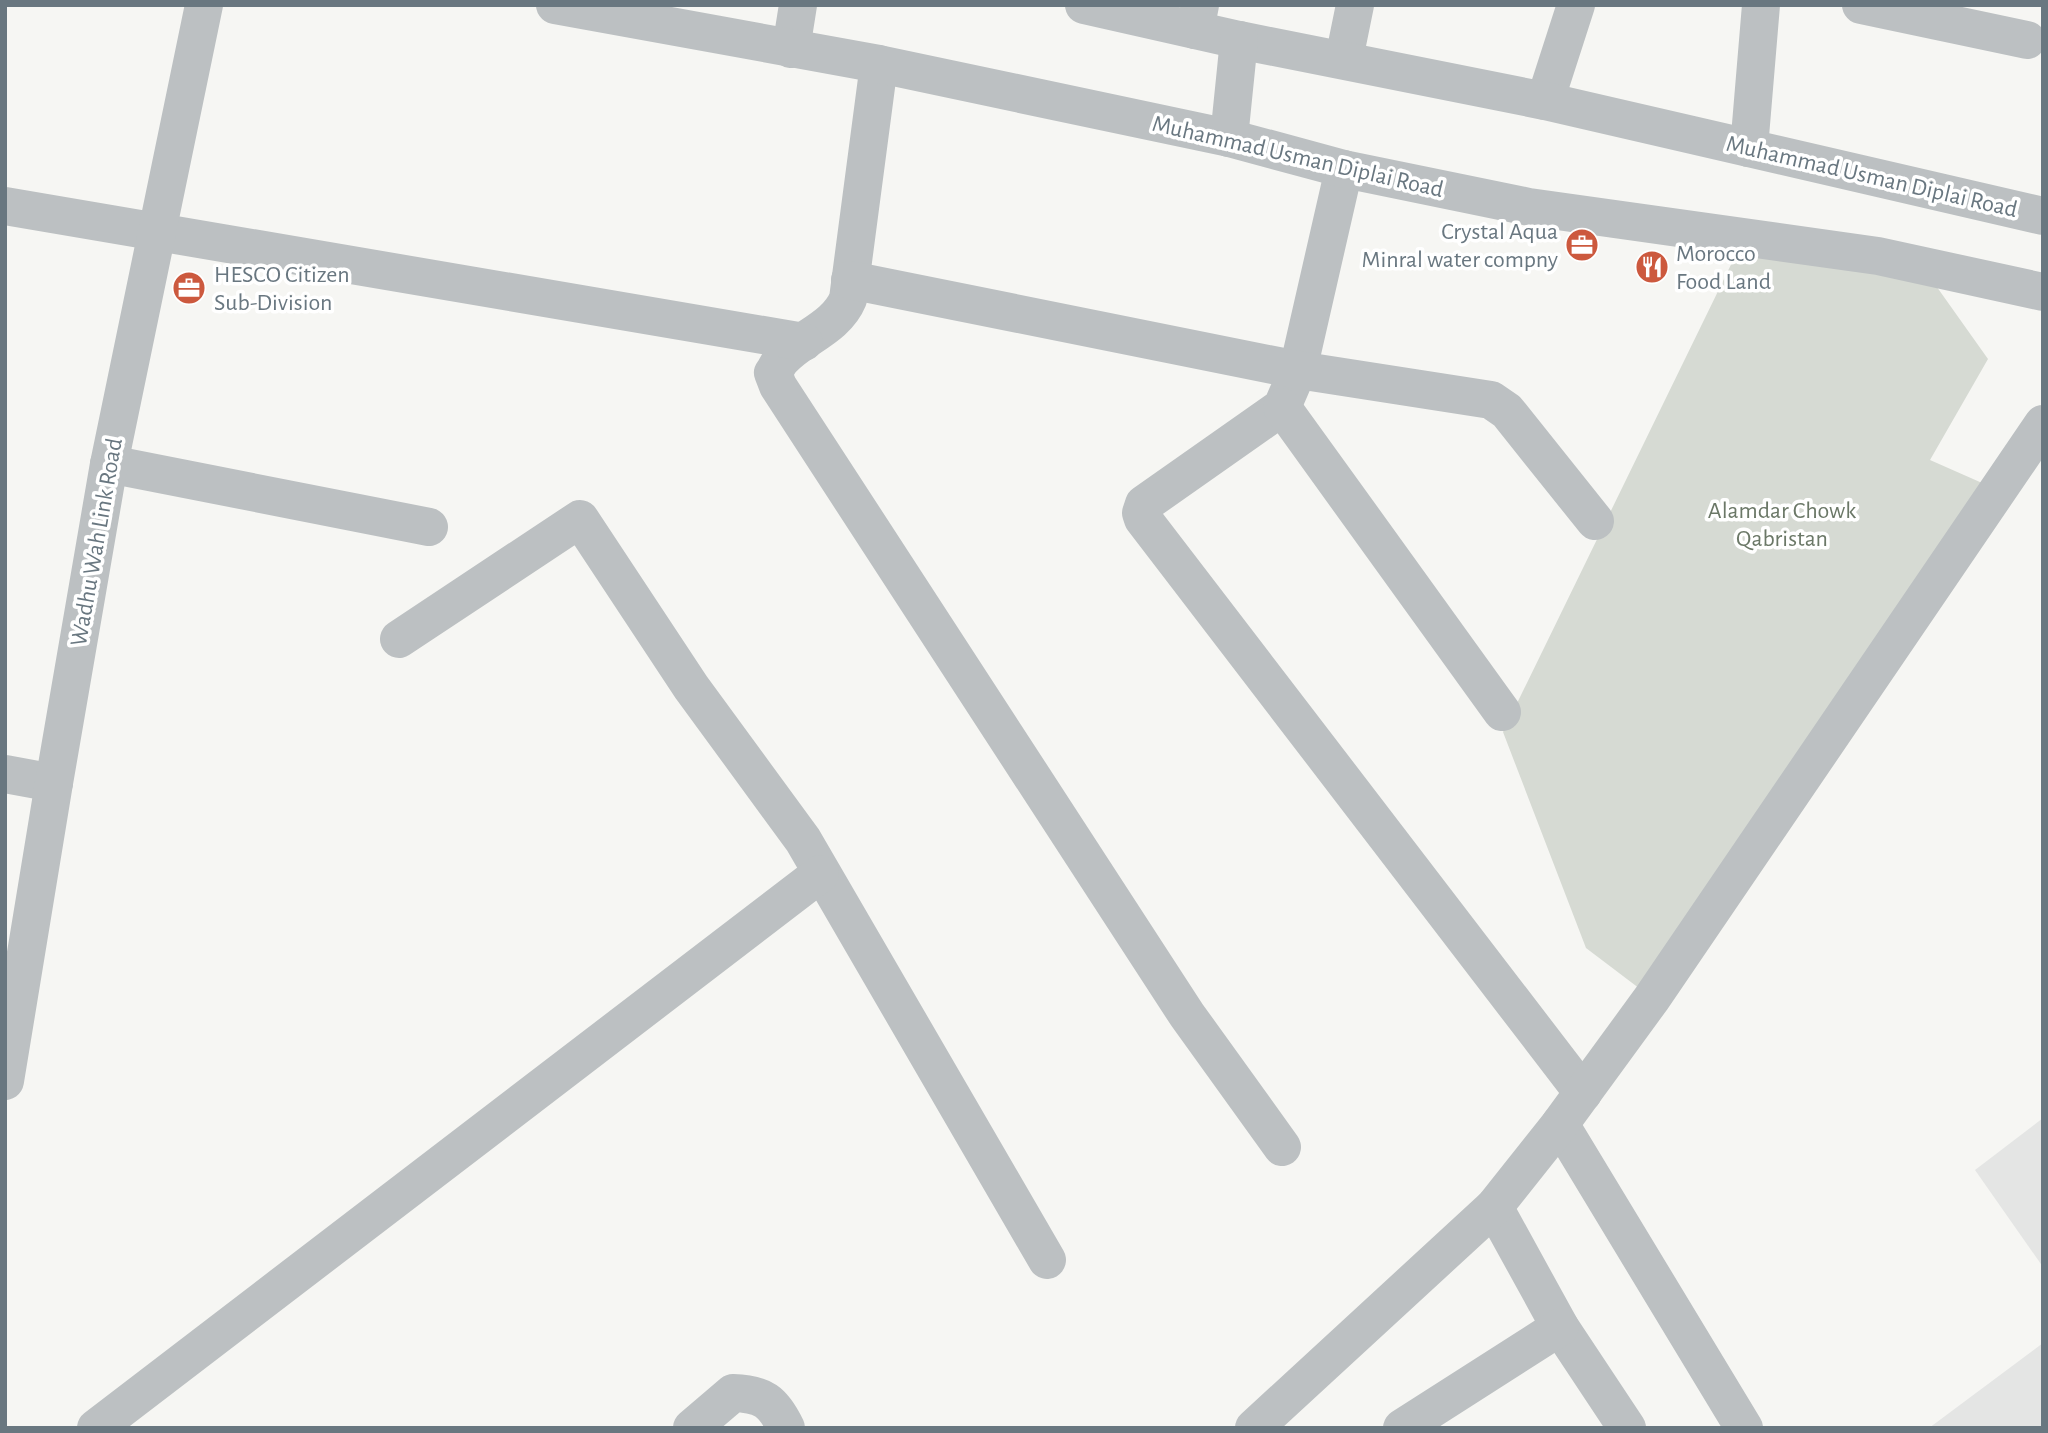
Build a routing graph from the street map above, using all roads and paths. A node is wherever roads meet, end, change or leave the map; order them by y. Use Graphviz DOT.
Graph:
graph roads {
  1 [pos="204,5"];
  2 [pos="555,5"];
  3 [pos="798,5"];
  4 [pos="1084,5"];
  5 [pos="1355,5"];
  6 [pos="1576,5"];
  7 [pos="1761,5"];
  8 [pos="1861,5"];
  9 [pos="1197,18"];
  10 [pos="1239,40"];
  11 [pos="2026,40"];
  12 [pos="792,49"];
  13 [pos="1344,59"];
  14 [pos="879,64"];
  15 [pos="1545,101"];
  16 [pos="1229,138"];
  17 [pos="1749,148"];
  18 [pos="1344,169"];
  19 [pos="5,206"];
  20 [pos="2043,216"];
  21 [pos="157,232"];
  22 [pos="850,281"];
  23 [pos="2043,292"];
  24 [pos="804,342"];
  25 [pos="1298,370"];
  26 [pos="1282,407"];
  27 [pos="2043,424"];
  28 [pos="109,464"];
  29 [pos="1595,521"];
  30 [pos="429,527"];
  31 [pos="399,639"];
  32 [pos="1502,712"];
  33 [pos="5,774"];
  34 [pos="54,783"];
  35 [pos="820,874"];
  36 [pos="5,1081"];
  37 [pos="1583,1093"];
  38 [pos="1560,1124"];
  39 [pos="1282,1147"];
  40 [pos="1494,1207"];
  41 [pos="1047,1260"];
  42 [pos="1560,1327"];
  43 [pos="96,1428"];
  44 [pos="692,1428"];
  45 [pos="786,1428"];
  46 [pos="1254,1428"];
  47 [pos="1402,1428"];
  48 [pos="1627,1428"];
  49 [pos="1744,1428"];
  1 -- 21 [label="street, Wadhu Wah Link Road"];
  2 -- 12 [label="street, Muhammad Usman Diplai Road"];
  3 -- 12 [label="street"];
  4 -- 9 [label="street, Muhammad Usman Diplai Road"];
  5 -- 13 [label="street"];
  6 -- 15 [label="street"];
  7 -- 17 [label="street"];
  8 -- 11 [label="street"];
  9 -- 10 [label="street, Muhammad Usman Diplai Road"];
  10 -- 13 [label="street, Muhammad Usman Diplai Road"];
  10 -- 16 [label="street"];
  12 -- 14 [label="street, Muhammad Usman Diplai Road"];
  13 -- 15 [label="street, Muhammad Usman Diplai Road"];
  14 -- 16 [label="street, Muhammad Usman Diplai Road"];
  14 -- 22 [label="street"];
  15 -- 17 [label="street, Muhammad Usman Diplai Road"];
  16 -- 18 [label="street, Muhammad Usman Diplai Road"];
  17 -- 20 [label="street, Muhammad Usman Diplai Road"];
  18 -- 23 [label="street, Muhammad Usman Diplai Road"];
  18 -- 25 [label="street"];
  19 -- 21 [label="street"];
  21 -- 24 [label="street"];
  21 -- 28 [label="street, Wadhu Wah Link Road"];
  22 -- 24 [label="street"];
  22 -- 25 [label="street"];
  24 -- 39 [label="street"];
  25 -- 26 [label="street"];
  25 -- 29 [label="street"];
  26 -- 32 [label="street"];
  26 -- 37 [label="street"];
  27 -- 37 [label="street"];
  28 -- 30 [label="street"];
  28 -- 34 [label="street, Wadhu Wah Link Road"];
  31 -- 35 [label="street"];
  33 -- 34 [label="street"];
  34 -- 36 [label="street, Wadhu Wah Link Road"];
  35 -- 41 [label="street"];
  35 -- 43 [label="street"];
  37 -- 38 [label="street"];
  38 -- 40 [label="street"];
  38 -- 49 [label="street"];
  40 -- 42 [label="street"];
  40 -- 46 [label="street"];
  42 -- 47 [label="street"];
  42 -- 48 [label="street"];
  44 -- 45 [label="street"];
}
